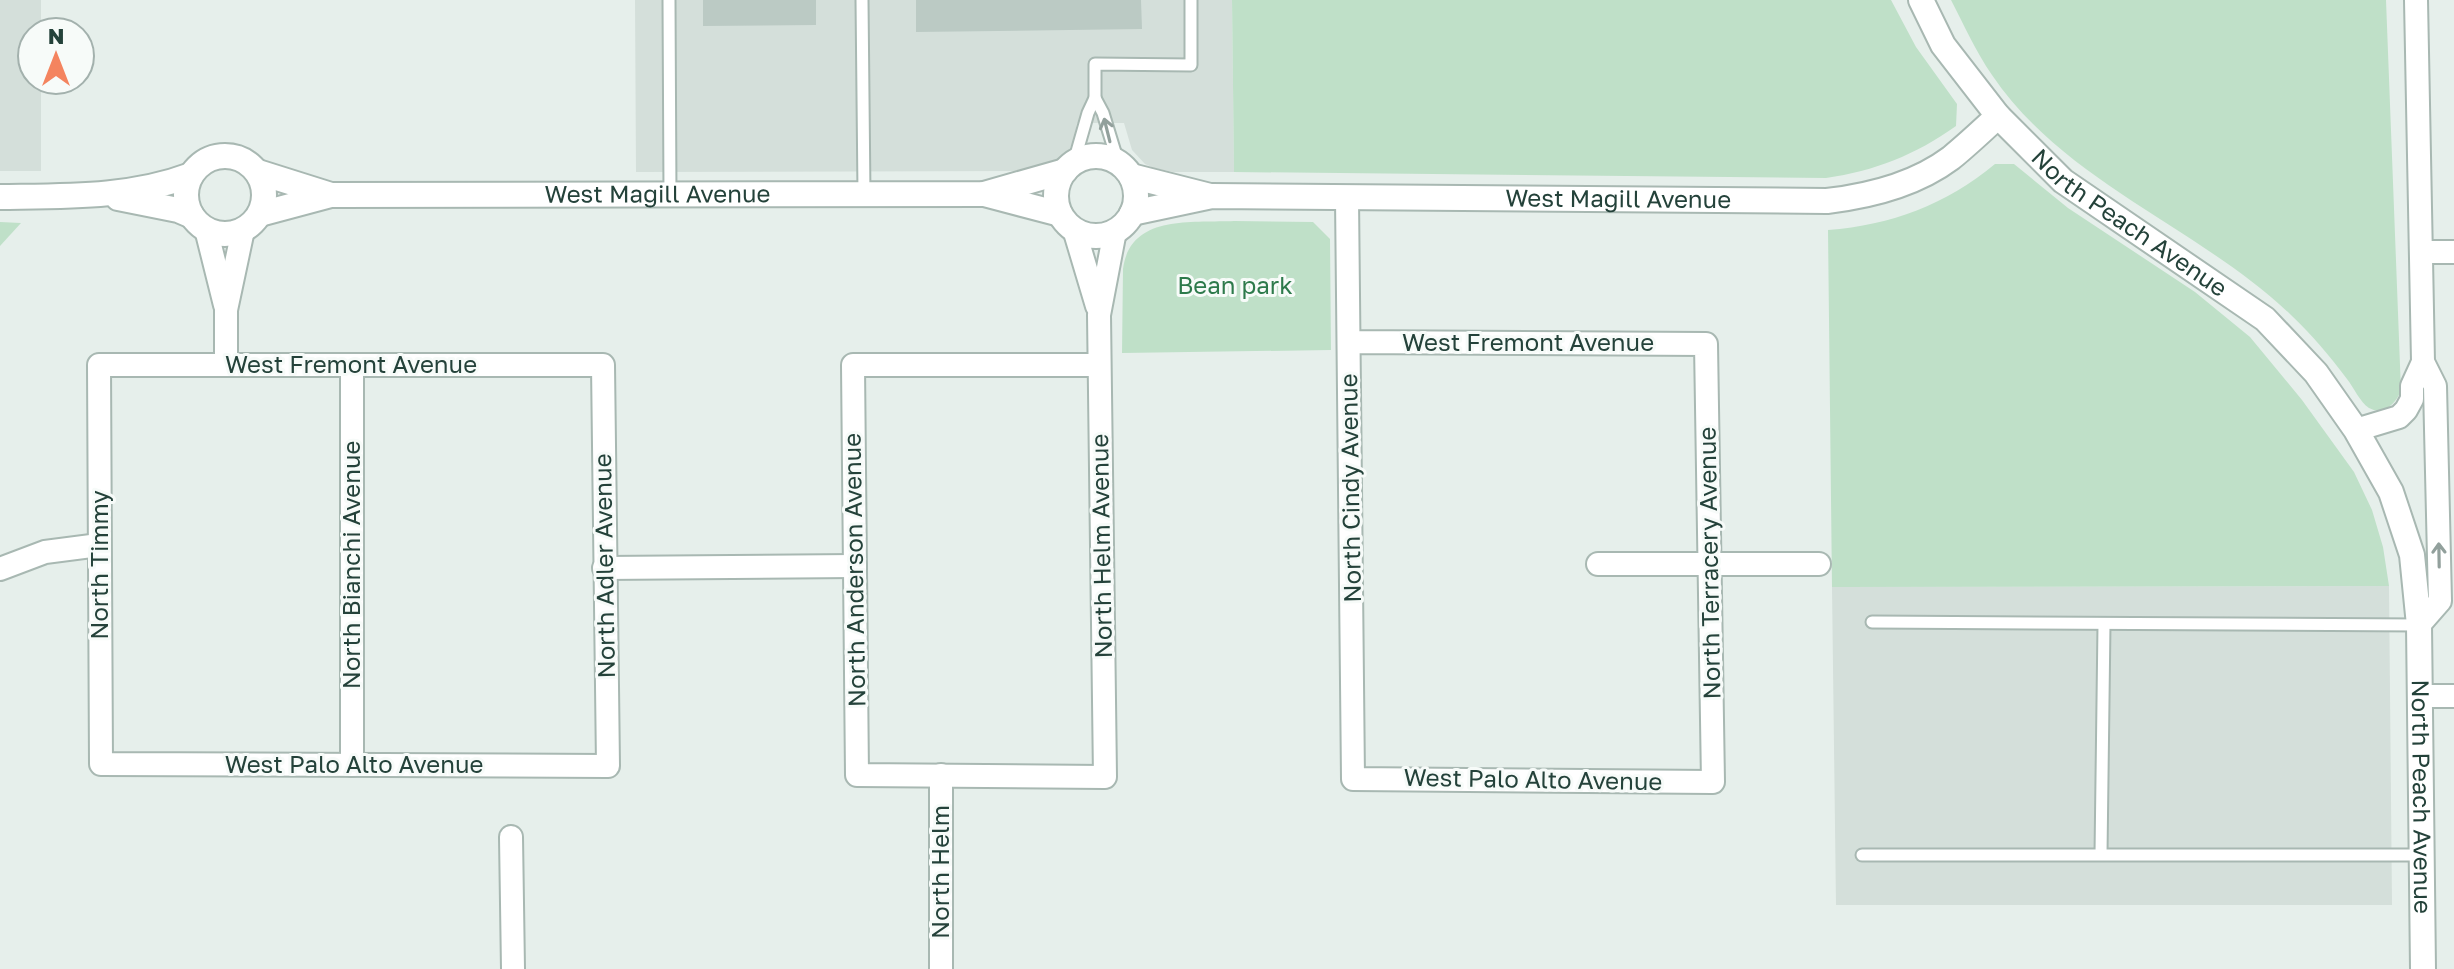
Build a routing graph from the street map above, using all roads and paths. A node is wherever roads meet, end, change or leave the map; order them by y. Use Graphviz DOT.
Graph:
graph roads {
  1 [pos="669,0"];
  2 [pos="862,0"];
  3 [pos="1191,0"];
  4 [pos="1921,0"];
  5 [pos="2416,0"];
  6 [pos="1095,98"];
  7 [pos="1998,116"];
  8 [pos="1069,166"];
  9 [pos="1124,169"];
  10 [pos="258,172"];
  11 [pos="191,175"];
  12 [pos="670,194"];
  13 [pos="864,194"];
  14 [pos="984,194"];
  15 [pos="103,195"];
  16 [pos="331,195"];
  17 [pos="1212,196"];
  18 [pos="0,197"];
  19 [pos="1347,198"];
  20 [pos="1132,213"];
  21 [pos="1067,221"];
  22 [pos="251,222"];
  23 [pos="199,223"];
  24 [pos="1115,231"];
  25 [pos="2421,252"];
  26 [pos="2454,252"];
  27 [pos="226,310"];
  28 [pos="1099,315"];
  29 [pos="1349,342"];
  30 [pos="1706,344"];
  31 [pos="2423,362"];
  32 [pos="99,365"];
  33 [pos="226,365"];
  34 [pos="352,365"];
  35 [pos="603,365"];
  36 [pos="1099,365"];
  37 [pos="2356,430"];
  38 [pos="99,545"];
  39 [pos="1598,564"];
  40 [pos="1710,564"];
  41 [pos="1819,564"];
  42 [pos="855,566"];
  43 [pos="604,568"];
  44 [pos="0,569"];
  45 [pos="1872,622"];
  46 [pos="2104,624"];
  47 [pos="2419,625"];
  48 [pos="2420,696"];
  49 [pos="2454,696"];
  50 [pos="101,764"];
  51 [pos="352,765"];
  52 [pos="608,766"];
  53 [pos="941,775"];
  54 [pos="1353,779"];
  55 [pos="1713,782"];
  56 [pos="511,837"];
  57 [pos="2101,854"];
  58 [pos="1862,855"];
  59 [pos="2422,855"];
  60 [pos="513,969"];
  61 [pos="941,969"];
  62 [pos="2423,969"];
  1 -- 12 [label="lane"];
  2 -- 13 [label="lane"];
  3 -- 6 [label="lane"];
  4 -- 7 [label="street, North Peach Avenue"];
  5 -- 25 [label="street"];
  6 -- 8 [label="lane"];
  9 -- 6 [label="lane, one-way"];
  7 -- 19 [label="street, West Magill Avenue"];
  7 -- 37 [label="street, North Peach Avenue"];
  8 -- 9 [label="street"];
  8 -- 14 [label="street, West Magill Avenue"];
  8 -- 21 [label="street"];
  9 -- 17 [label="street, West Magill Avenue"];
  9 -- 20 [label="street"];
  10 -- 11 [label="street"];
  10 -- 16 [label="street, West Magill Avenue"];
  10 -- 22 [label="street"];
  11 -- 15 [label="street"];
  11 -- 23 [label="street"];
  12 -- 13 [label="street, West Magill Avenue"];
  12 -- 16 [label="street, West Magill Avenue"];
  13 -- 14 [label="street, West Magill Avenue"];
  14 -- 21 [label="street, West Magill Avenue"];
  15 -- 18 [label="street"];
  15 -- 23 [label="street"];
  16 -- 22 [label="street, West Magill Avenue"];
  17 -- 19 [label="street, West Magill Avenue"];
  17 -- 20 [label="street, West Magill Avenue"];
  19 -- 29 [label="street, North Cindy Avenue"];
  20 -- 24 [label="street"];
  21 -- 24 [label="street"];
  21 -- 28 [label="street, North Helm Avenue"];
  22 -- 23 [label="street"];
  22 -- 27 [label="street"];
  23 -- 27 [label="street"];
  24 -- 28 [label="street, North Helm Avenue"];
  25 -- 26 [label="street"];
  25 -- 31 [label="street"];
  27 -- 33 [label="street"];
  28 -- 36 [label="street, North Helm Avenue"];
  29 -- 30 [label="street, West Fremont Avenue"];
  29 -- 54 [label="street, North Cindy Avenue"];
  30 -- 40 [label="street, North Terracery Avenue"];
  31 -- 37 [label="street"];
  47 -- 31 [label="street, one-way"];
  32 -- 33 [label="street, West Fremont Avenue"];
  32 -- 38 [label="street, North Timmy"];
  33 -- 34 [label="street, West Fremont Avenue"];
  34 -- 35 [label="street, West Fremont Avenue"];
  34 -- 51 [label="street, North Bianchi Avenue"];
  35 -- 43 [label="street, North Adler Avenue"];
  36 -- 42 [label="street, North Anderson Avenue"];
  36 -- 53 [label="street, North Helm Avenue"];
  37 -- 47 [label="street, North Peach Avenue"];
  38 -- 44 [label="street"];
  38 -- 50 [label="street, North Timmy"];
  39 -- 40 [label="street"];
  40 -- 41 [label="street"];
  40 -- 55 [label="street, North Terracery Avenue"];
  42 -- 43 [label="street"];
  42 -- 53 [label="street, North Anderson Avenue"];
  43 -- 52 [label="street, North Adler Avenue"];
  45 -- 46 [label="lane"];
  46 -- 47 [label="lane"];
  46 -- 57 [label="lane"];
  47 -- 48 [label="street, North Peach Avenue"];
  48 -- 49 [label="street"];
  48 -- 59 [label="street, North Peach Avenue"];
  50 -- 51 [label="street, West Palo Alto Avenue"];
  51 -- 52 [label="street, West Palo Alto Avenue"];
  53 -- 61 [label="street, North Helm"];
  54 -- 55 [label="street, West Palo Alto Avenue"];
  56 -- 60 [label="street"];
  57 -- 58 [label="lane"];
  57 -- 59 [label="lane"];
  59 -- 62 [label="street, North Peach Avenue"];
}
